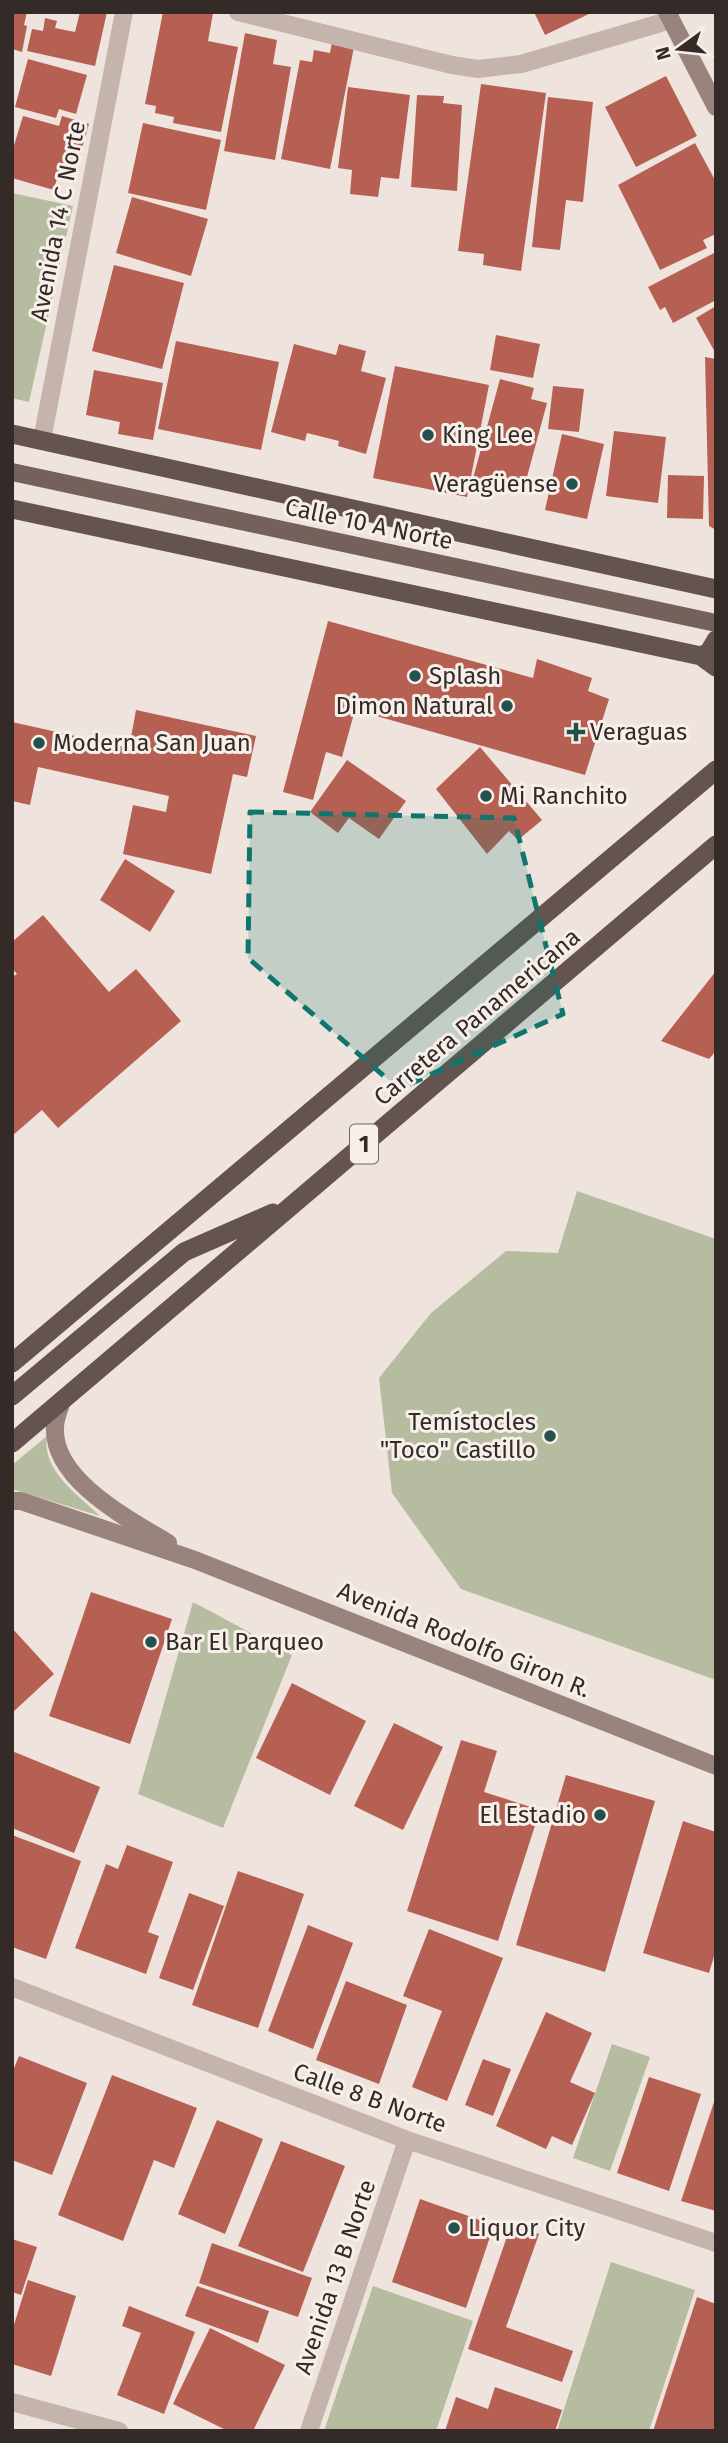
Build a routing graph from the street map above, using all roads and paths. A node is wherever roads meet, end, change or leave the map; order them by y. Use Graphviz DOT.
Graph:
graph roads {
  1 [pos="124,12"];
  2 [pos="238,12"];
  3 [pos="669,16"];
  4 [pos="716,107"];
  5 [pos="12,434"];
  6 [pos="42,440"];
  7 [pos="12,472"];
  8 [pos="12,509"];
  9 [pos="716,589"];
  10 [pos="716,623"];
  11 [pos="716,640"];
  12 [pos="708,662"];
  13 [pos="716,770"];
  14 [pos="716,830"];
  15 [pos="716,845"];
  16 [pos="716,854"];
  17 [pos="688,867"];
  18 [pos="601,944"];
  19 [pos="291,1205"];
  20 [pos="12,1363"];
  21 [pos="12,1396"];
  22 [pos="62,1400"];
  23 [pos="12,1443"];
  24 [pos="12,1501"];
  25 [pos="195,1560"];
  26 [pos="716,1766"];
  27 [pos="12,1987"];
  28 [pos="408,2140"];
  29 [pos="716,2244"];
  30 [pos="12,2402"];
  31 [pos="119,2431"];
  32 [pos="309,2431"];
  1 -- 6 [label="street, Avenida 14 C Norte"];
  2 -- 3 [label="street"];
  3 -- 4 [label="main road"];
  5 -- 6 [label="highway"];
  6 -- 9 [label="highway"];
  7 -- 10 [label="main road, Calle 10 A Norte"];
  8 -- 12 [label="highway"];
  11 -- 12 [label="highway"];
  13 -- 20 [label="highway, Carretera Panamericana / 1"];
  14 -- 18 [label="highway"];
  15 -- 17 [label="highway, Carretera Panamericana / 1"];
  16 -- 17 [label="highway"];
  17 -- 18 [label="highway, Carretera Panamericana / 1"];
  18 -- 19 [label="highway, Carretera Panamericana / 1"];
  19 -- 21 [label="highway"];
  19 -- 22 [label="highway, Carretera Panamericana / 1"];
  22 -- 23 [label="highway, Carretera Panamericana / 1"];
  22 -- 25 [label="main road, Avenida Rodolfo Giron R."];
  24 -- 25 [label="main road, Avenida Rodolfo Giron R."];
  25 -- 26 [label="main road, Avenida Rodolfo Giron R."];
  27 -- 28 [label="street, Calle 8 B Norte"];
  28 -- 29 [label="street, Calle 8 B Norte"];
  28 -- 32 [label="street, Avenida 13 B Norte"];
  30 -- 31 [label="street"];
}
